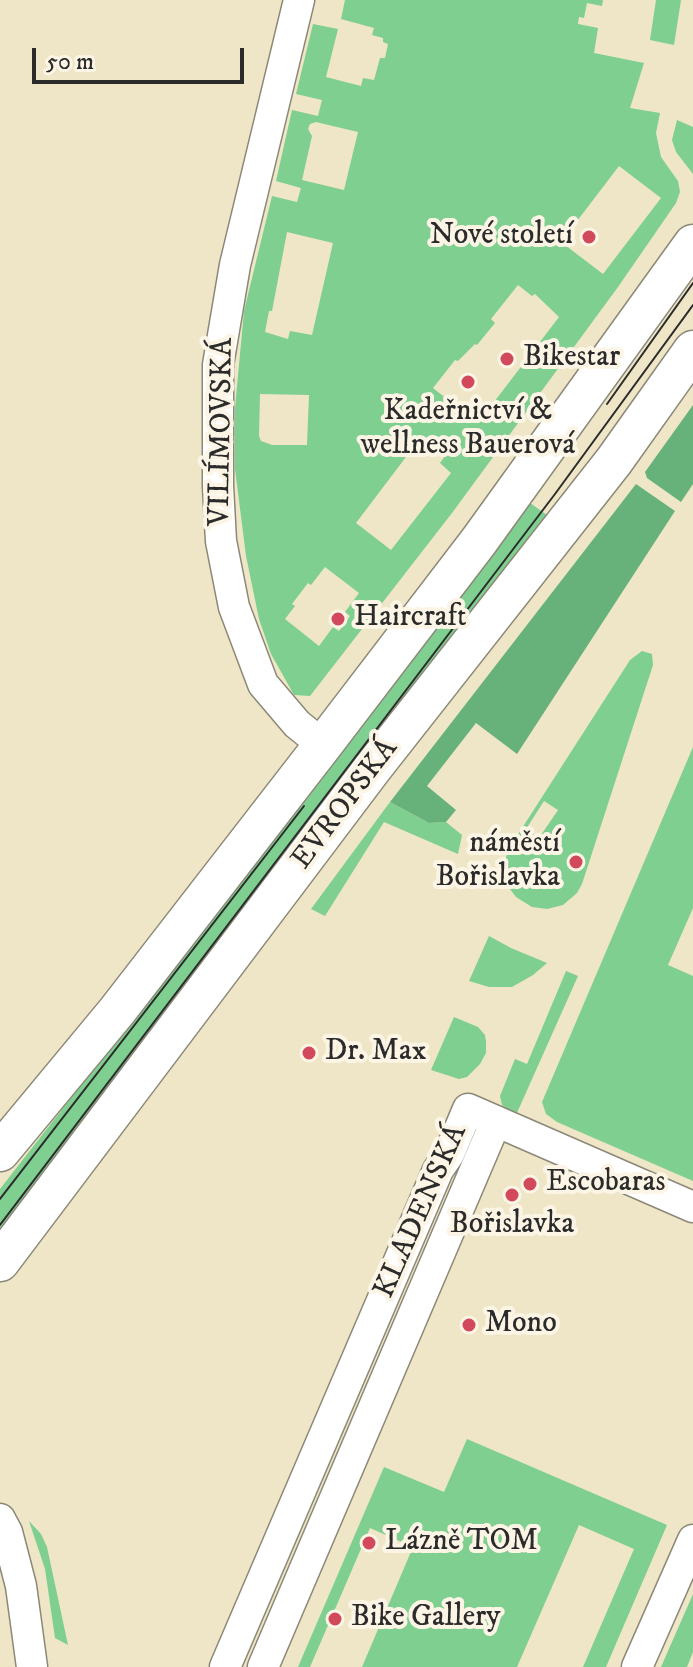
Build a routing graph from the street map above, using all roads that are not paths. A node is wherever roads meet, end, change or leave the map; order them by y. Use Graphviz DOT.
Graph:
graph roads {
  1 [pos="299,0"];
  2 [pos="693,244"];
  3 [pos="693,350"];
  4 [pos="323,745"];
  5 [pos="496,1121"];
  6 [pos="0,1152"];
  7 [pos="693,1207"];
  8 [pos="0,1262"];
  9 [pos="0,1519"];
  10 [pos="693,1540"];
  11 [pos="32,1667"];
  12 [pos="225,1667"];
  13 [pos="263,1667"];
  14 [pos="637,1667"];
  1 -- 4 [label="street, VILÍMOVSKÁ"];
  2 -- 4 [label="main road, EVROPSKÁ"];
  3 -- 8 [label="main road, EVROPSKÁ"];
  4 -- 6 [label="main road, EVROPSKÁ"];
  5 -- 7 [label="street"];
  5 -- 12 [label="street, KLADENSKÁ"];
  5 -- 13 [label="street, KLADENSKÁ"];
  9 -- 11 [label="street"];
  10 -- 14 [label="street"];
}
